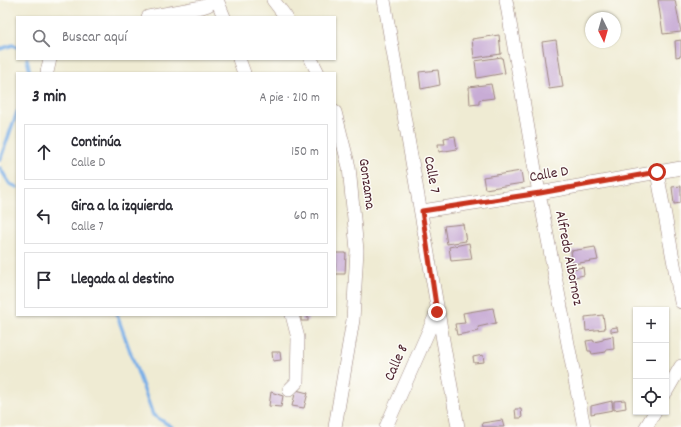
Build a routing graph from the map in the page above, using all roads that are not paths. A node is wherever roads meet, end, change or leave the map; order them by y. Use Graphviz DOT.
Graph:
graph roads {
  1 [pos="216,0"];
  2 [pos="273,0"];
  3 [pos="384,0"];
  4 [pos="506,0"];
  5 [pos="153,16"];
  6 [pos="224,16"];
  7 [pos="285,16"];
  8 [pos="239,60"];
  9 [pos="312,60"];
  10 [pos="244,72"];
  11 [pos="318,72"];
  12 [pos="336,116"];
  13 [pos="681,168"];
  14 [pos="657,172"];
  15 [pos="540,193"];
  16 [pos="422,211"];
  17 [pos="681,302"];
  18 [pos="437,312"];
  19 [pos="292,316"];
  20 [pos="681,366"];
  21 [pos="669,387"];
  22 [pos="289,390"];
  23 [pos="653,415"];
  24 [pos="335,427"];
  25 [pos="386,427"];
  26 [pos="458,427"];
  27 [pos="584,427"];
  28 [pos="646,427"];
  1 -- 5 [label="street"];
  1 -- 6 [label="street"];
  2 -- 7 [label="street"];
  3 -- 16 [label="street, Calle 7"];
  4 -- 15 [label="street, Alfredo Albornoz"];
  8 -- 10 [label="street"];
  9 -- 11 [label="street"];
  12 -- 24 [label="street, Gonzama"];
  13 -- 14 [label="street, Calle D"];
  14 -- 15 [label="street, Calle D"];
  14 -- 17 [label="street"];
  15 -- 16 [label="street, Calle D"];
  15 -- 27 [label="street, Alfredo Albornoz"];
  16 -- 18 [label="street, Calle 7"];
  18 -- 25 [label="street, Calle 8"];
  18 -- 26 [label="street, Calle 7"];
  19 -- 22 [label="street"];
  20 -- 21 [label="street"];
  23 -- 28 [label="street"];
}
